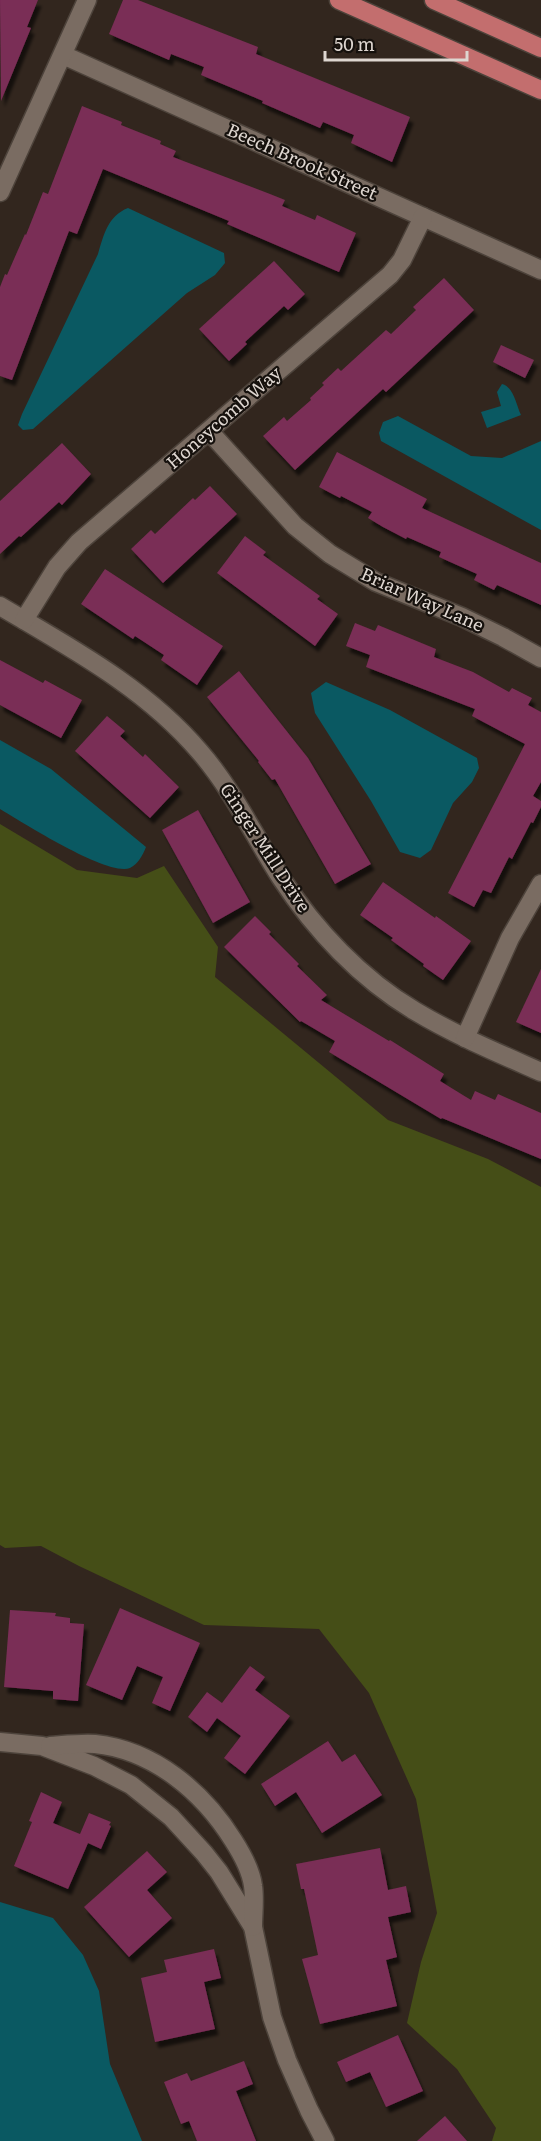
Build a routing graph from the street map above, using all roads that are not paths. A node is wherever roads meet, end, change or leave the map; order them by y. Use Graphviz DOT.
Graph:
graph roads {
  1 [pos="87,0"];
  2 [pos="339,0"];
  3 [pos="434,0"];
  4 [pos="541,48"];
  5 [pos="63,55"];
  6 [pos="541,90"];
  7 [pos="0,192"];
  8 [pos="423,217"];
  9 [pos="541,270"];
  10 [pos="209,431"];
  11 [pos="0,606"];
  12 [pos="24,620"];
  13 [pos="541,658"];
  14 [pos="541,884"];
  15 [pos="465,1038"];
  16 [pos="541,1072"];
  17 [pos="0,1742"];
  18 [pos="42,1746"];
  19 [pos="253,1927"];
  20 [pos="325,2141"];
  1 -- 5 [label="street"];
  2 -- 6 [label="main road"];
  3 -- 4 [label="main road"];
  5 -- 7 [label="street"];
  5 -- 8 [label="street, Beech Brook Street"];
  8 -- 9 [label="street, Beech Brook Street"];
  8 -- 10 [label="street, Honeycomb Way"];
  10 -- 12 [label="street, Honeycomb Way"];
  10 -- 13 [label="street, Briar Way Lane"];
  11 -- 12 [label="street, Ginger Mill Drive"];
  12 -- 15 [label="street, Ginger Mill Drive"];
  14 -- 15 [label="street"];
  15 -- 16 [label="street, Ginger Mill Drive"];
  17 -- 18 [label="street"];
  18 -- 19 [label="street"];
  18 -- 19 [label="street"];
  19 -- 20 [label="street"];
}
